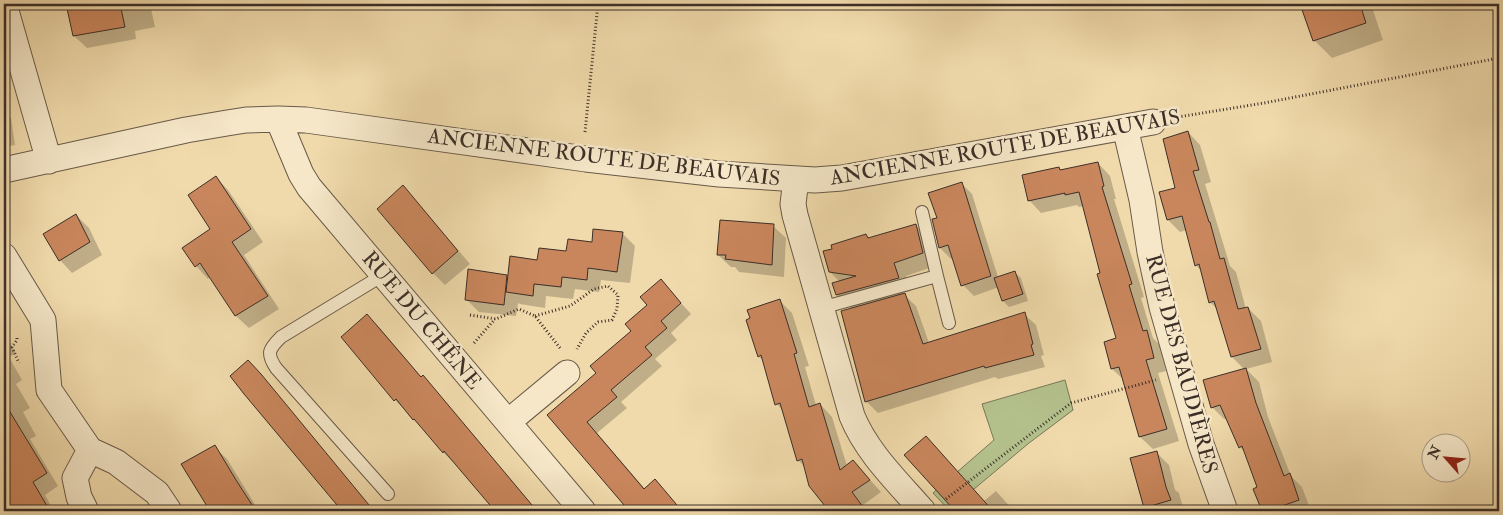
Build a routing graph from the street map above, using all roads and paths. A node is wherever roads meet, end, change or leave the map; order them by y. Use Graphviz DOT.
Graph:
graph roads {
  1 [pos="4,4"];
  2 [pos="598,4"];
  3 [pos="1499,58"];
  4 [pos="278,119"];
  5 [pos="1153,122"];
  6 [pos="1125,127"];
  7 [pos="586,159"];
  8 [pos="49,161"];
  9 [pos="4,170"];
  10 [pos="796,179"];
  11 [pos="922,212"];
  12 [pos="4,256"];
  13 [pos="383,275"];
  14 [pos="936,276"];
  15 [pos="821,308"];
  16 [pos="470,315"];
  17 [pos="535,316"];
  18 [pos="496,319"];
  19 [pos="949,323"];
  20 [pos="567,359"];
  21 [pos="457,362"];
  22 [pos="1181,374"];
  23 [pos="508,422"];
  24 [pos="90,450"];
  25 [pos="388,494"];
  26 [pos="932,507"];
  27 [pos="86,511"];
  28 [pos="169,511"];
  29 [pos="584,511"];
  30 [pos="1224,511"];
  1 -- 8 [label="street"];
  2 -- 7 [label="path"];
  3 -- 5 [label="path, ANCIENNE ROUTE DE BEAUVAIS"];
  4 -- 7 [label="street, ANCIENNE ROUTE DE BEAUVAIS"];
  4 -- 8 [label="street, ANCIENNE ROUTE DE BEAUVAIS"];
  4 -- 13 [label="street, RUE DU CHÊNE"];
  5 -- 6 [label="street, ANCIENNE ROUTE DE BEAUVAIS"];
  6 -- 10 [label="street, ANCIENNE ROUTE DE BEAUVAIS"];
  6 -- 22 [label="street, RUE DES BAUDIÈRES"];
  7 -- 10 [label="street, ANCIENNE ROUTE DE BEAUVAIS"];
  8 -- 9 [label="street, ANCIENNE ROUTE DE BEAUVAIS"];
  10 -- 15 [label="street"];
  11 -- 14 [label="lane"];
  12 -- 24 [label="street"];
  13 -- 21 [label="street, RUE DU CHÊNE"];
  13 -- 25 [label="lane"];
  14 -- 15 [label="lane"];
  14 -- 19 [label="lane"];
  15 -- 26 [label="street"];
  16 -- 18 [label="path"];
  17 -- 18 [label="path"];
  17 -- 20 [label="path"];
  17 -- 20 [label="path"];
  18 -- 21 [label="path"];
  20 -- 23 [label="street"];
  21 -- 23 [label="street, RUE DU CHÊNE"];
  22 -- 26 [label="path"];
  22 -- 30 [label="street, RUE DES BAUDIÈRES"];
  23 -- 29 [label="street, RUE DU CHÊNE"];
  24 -- 27 [label="street"];
  24 -- 28 [label="street"];
}
